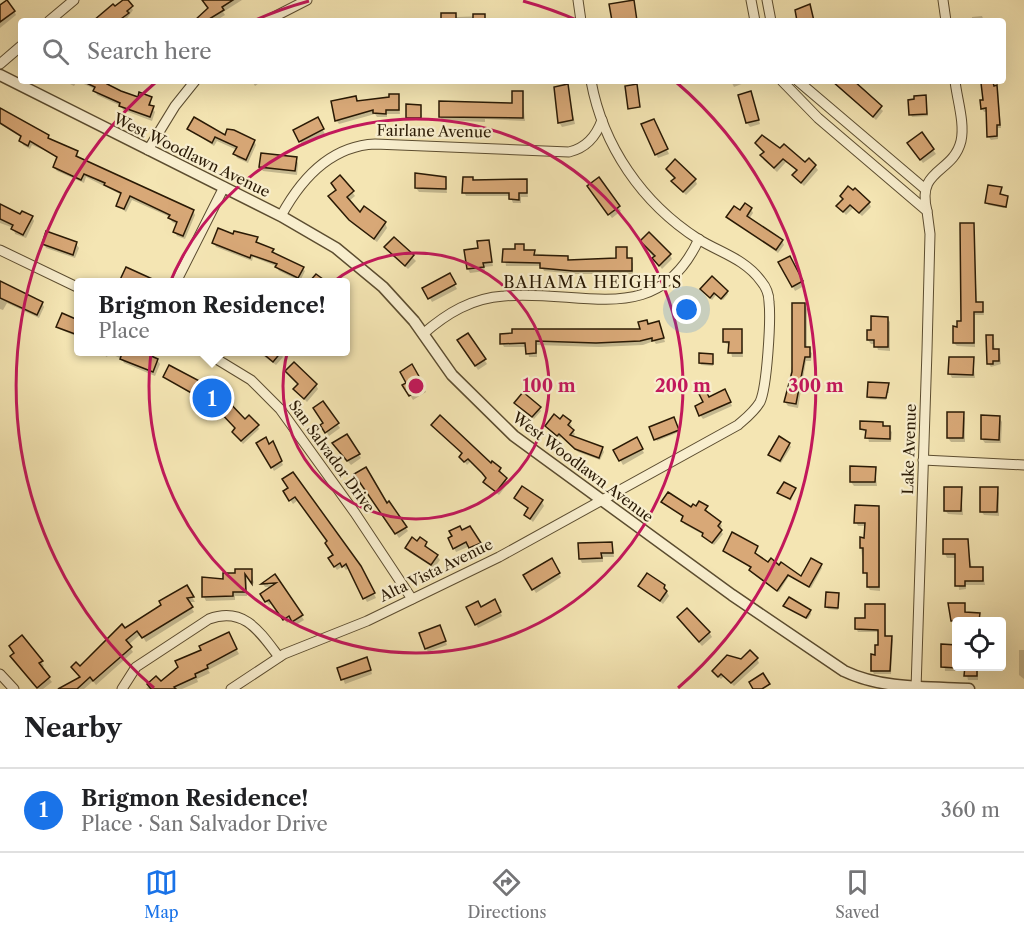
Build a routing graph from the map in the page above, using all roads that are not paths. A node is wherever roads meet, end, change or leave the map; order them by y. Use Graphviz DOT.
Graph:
graph roads {
  1 [pos="74,0"];
  2 [pos="307,0"];
  3 [pos="578,0"];
  4 [pos="751,0"];
  5 [pos="767,0"];
  6 [pos="943,0"];
  7 [pos="53,18"];
  8 [pos="272,18"];
  9 [pos="581,18"];
  10 [pos="754,18"];
  11 [pos="770,18"];
  12 [pos="946,18"];
  13 [pos="18,49"];
  14 [pos="0,64"];
  15 [pos="0,75"];
  16 [pos="193,84"];
  17 [pos="592,84"];
  18 [pos="785,84"];
  19 [pos="802,84"];
  20 [pos="955,84"];
  21 [pos="602,120"];
  22 [pos="148,150"];
  23 [pos="224,187"];
  24 [pos="925,189"];
  25 [pos="927,211"];
  26 [pos="281,216"];
  27 [pos="699,239"];
  28 [pos="0,250"];
  29 [pos="178,278"];
  30 [pos="74,286"];
  31 [pos="423,334"];
  32 [pos="213,356"];
  33 [pos="923,460"];
  34 [pos="1024,465"];
  35 [pos="601,499"];
  36 [pos="412,599"];
  37 [pos="279,657"];
  38 [pos="0,674"];
  39 [pos="916,688"];
  40 [pos="14,689"];
  41 [pos="122,689"];
  42 [pos="231,689"];
  43 [pos="969,689"];
  1 -- 7 [label="street"];
  2 -- 8 [label="street"];
  3 -- 9 [label="street"];
  4 -- 10 [label="street"];
  5 -- 11 [label="street"];
  6 -- 12 [label="street"];
  13 -- 14 [label="street"];
  15 -- 22 [label="street, West Woodlawn Avenue"];
  16 -- 22 [label="street"];
  17 -- 21 [label="street, Alta Vista Avenue"];
  18 -- 25 [label="street"];
  19 -- 24 [label="street"];
  20 -- 24 [label="street"];
  21 -- 26 [label="street, Fairlane Avenue"];
  21 -- 27 [label="street, Alta Vista Avenue"];
  22 -- 23 [label="street, West Woodlawn Avenue"];
  23 -- 26 [label="street, West Woodlawn Avenue"];
  23 -- 29 [label="street"];
  24 -- 25 [label="street, Lake Avenue"];
  25 -- 33 [label="street, Lake Avenue"];
  26 -- 31 [label="street, West Woodlawn Avenue"];
  27 -- 31 [label="street"];
  27 -- 35 [label="street, Alta Vista Avenue"];
  28 -- 30 [label="street"];
  31 -- 35 [label="street, West Woodlawn Avenue"];
  32 -- 36 [label="street, San Salvador Drive"];
  33 -- 34 [label="street"];
  33 -- 39 [label="street, Lake Avenue"];
  35 -- 36 [label="street, Alta Vista Avenue"];
  35 -- 39 [label="street, West Woodlawn Avenue"];
  36 -- 37 [label="street, Alta Vista Avenue"];
  37 -- 41 [label="street"];
  37 -- 42 [label="street, Alta Vista Avenue"];
  38 -- 40 [label="street"];
  39 -- 43 [label="street, West Woodlawn Avenue"];
}
